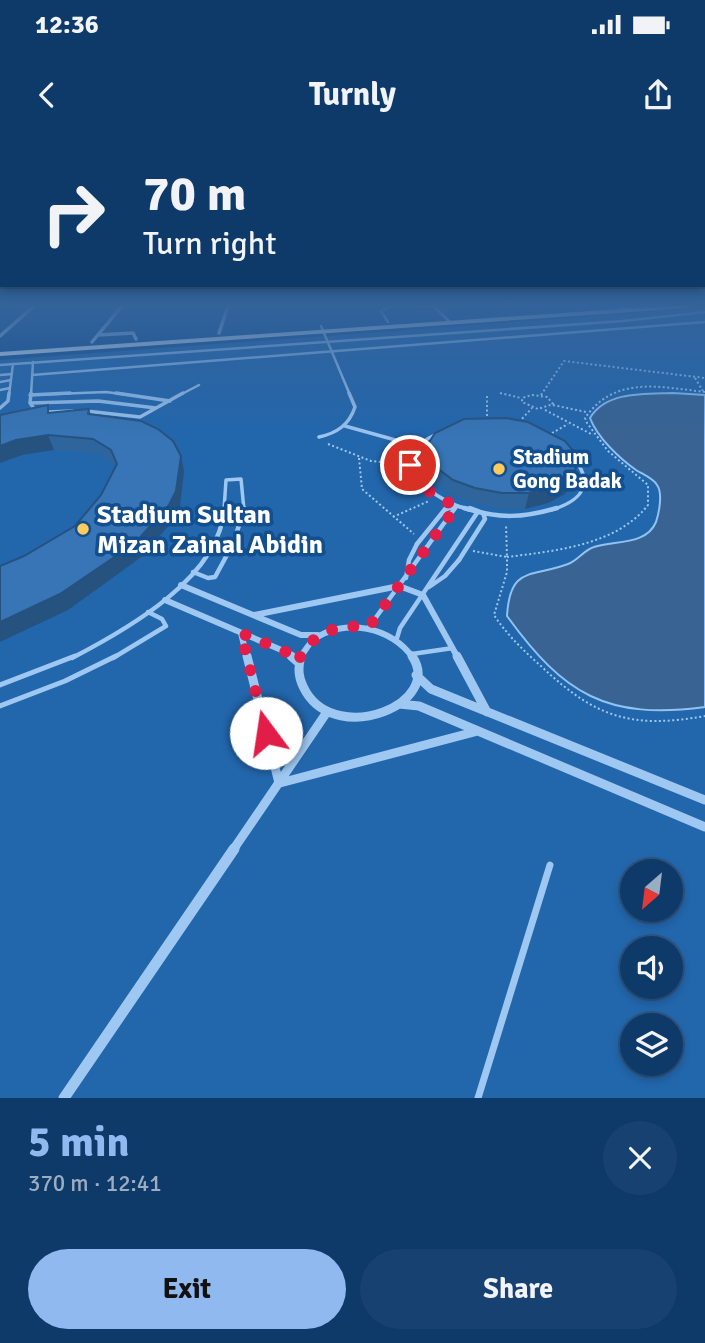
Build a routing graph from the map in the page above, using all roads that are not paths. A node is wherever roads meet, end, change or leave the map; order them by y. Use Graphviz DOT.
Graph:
graph roads {
  1 [pos="183,351"];
  2 [pos="348,351"];
  3 [pos="332,352"];
  4 [pos="33,362"];
  5 [pos="13,364"];
  6 [pos="0,365"];
  7 [pos="12,373"];
  8 [pos="0,375"];
  9 [pos="32,375"];
  10 [pos="11,380"];
  11 [pos="0,382"];
  12 [pos="199,385"];
  13 [pos="10,388"];
  14 [pos="0,390"];
  15 [pos="30,395"];
  16 [pos="170,401"];
  17 [pos="30,403"];
  18 [pos="0,408"];
  19 [pos="157,408"];
  20 [pos="345,426"];
  21 [pos="319,437"];
  22 [pos="417,446"];
  23 [pos="456,507"];
  24 [pos="477,513"];
  25 [pos="193,572"];
  26 [pos="405,578"];
  27 [pos="181,585"];
  28 [pos="399,586"];
  29 [pos="426,591"];
  30 [pos="165,600"];
  31 [pos="148,612"];
  32 [pos="254,615"];
  33 [pos="369,627"];
  34 [pos="241,633"];
  35 [pos="319,635"];
  36 [pos="397,638"];
  37 [pos="453,648"];
  38 [pos="411,654"];
  39 [pos="298,662"];
  40 [pos="416,675"];
  41 [pos="0,685"];
  42 [pos="399,704"];
  43 [pos="0,706"];
  44 [pos="327,712"];
  45 [pos="488,712"];
  46 [pos="479,731"];
  47 [pos="279,783"];
  48 [pos="705,800"];
  49 [pos="705,827"];
  50 [pos="550,864"];
  51 [pos="70,1096"];
  52 [pos="478,1098"];
  1 -- 4 [label="lane"];
  2 -- 3 [label="lane"];
  3 -- 9 [label="lane"];
  3 -- 20 [label="lane"];
  4 -- 5 [label="lane"];
  4 -- 9 [label="lane"];
  5 -- 6 [label="lane"];
  5 -- 7 [label="lane"];
  7 -- 8 [label="lane"];
  7 -- 10 [label="lane"];
  9 -- 15 [label="lane"];
  10 -- 11 [label="lane"];
  10 -- 13 [label="lane"];
  12 -- 16 [label="lane"];
  13 -- 14 [label="lane"];
  13 -- 18 [label="lane"];
  15 -- 16 [label="lane"];
  15 -- 17 [label="lane"];
  16 -- 19 [label="lane"];
  17 -- 19 [label="lane"];
  17 -- 19 [label="lane"];
  20 -- 21 [label="lane"];
  20 -- 22 [label="lane"];
  22 -- 23 [label="lane"];
  22 -- 24 [label="lane"];
  23 -- 24 [label="lane"];
  23 -- 26 [label="lane"];
  24 -- 29 [label="lane"];
  25 -- 25 [label="lane"];
  25 -- 27 [label="lane"];
  26 -- 28 [label="lane"];
  26 -- 29 [label="lane, bridge"];
  27 -- 30 [label="lane"];
  27 -- 32 [label="street"];
  28 -- 29 [label="street"];
  28 -- 32 [label="street"];
  28 -- 33 [label="lane"];
  29 -- 36 [label="lane"];
  29 -- 37 [label="street"];
  30 -- 31 [label="lane"];
  30 -- 34 [label="street"];
  31 -- 41 [label="lane"];
  31 -- 43 [label="lane"];
  32 -- 35 [label="street"];
  33 -- 35 [label="street"];
  33 -- 36 [label="street"];
  34 -- 39 [label="street"];
  34 -- 47 [label="street"];
  35 -- 39 [label="street"];
  36 -- 38 [label="street"];
  37 -- 38 [label="lane"];
  37 -- 45 [label="street"];
  38 -- 40 [label="street"];
  39 -- 44 [label="street"];
  40 -- 42 [label="street"];
  40 -- 45 [label="street"];
  42 -- 44 [label="street"];
  42 -- 46 [label="street"];
  44 -- 47 [label="street"];
  45 -- 48 [label="street"];
  46 -- 47 [label="street"];
  46 -- 49 [label="street"];
  47 -- 51 [label="street"];
  50 -- 52 [label="lane"];
}
